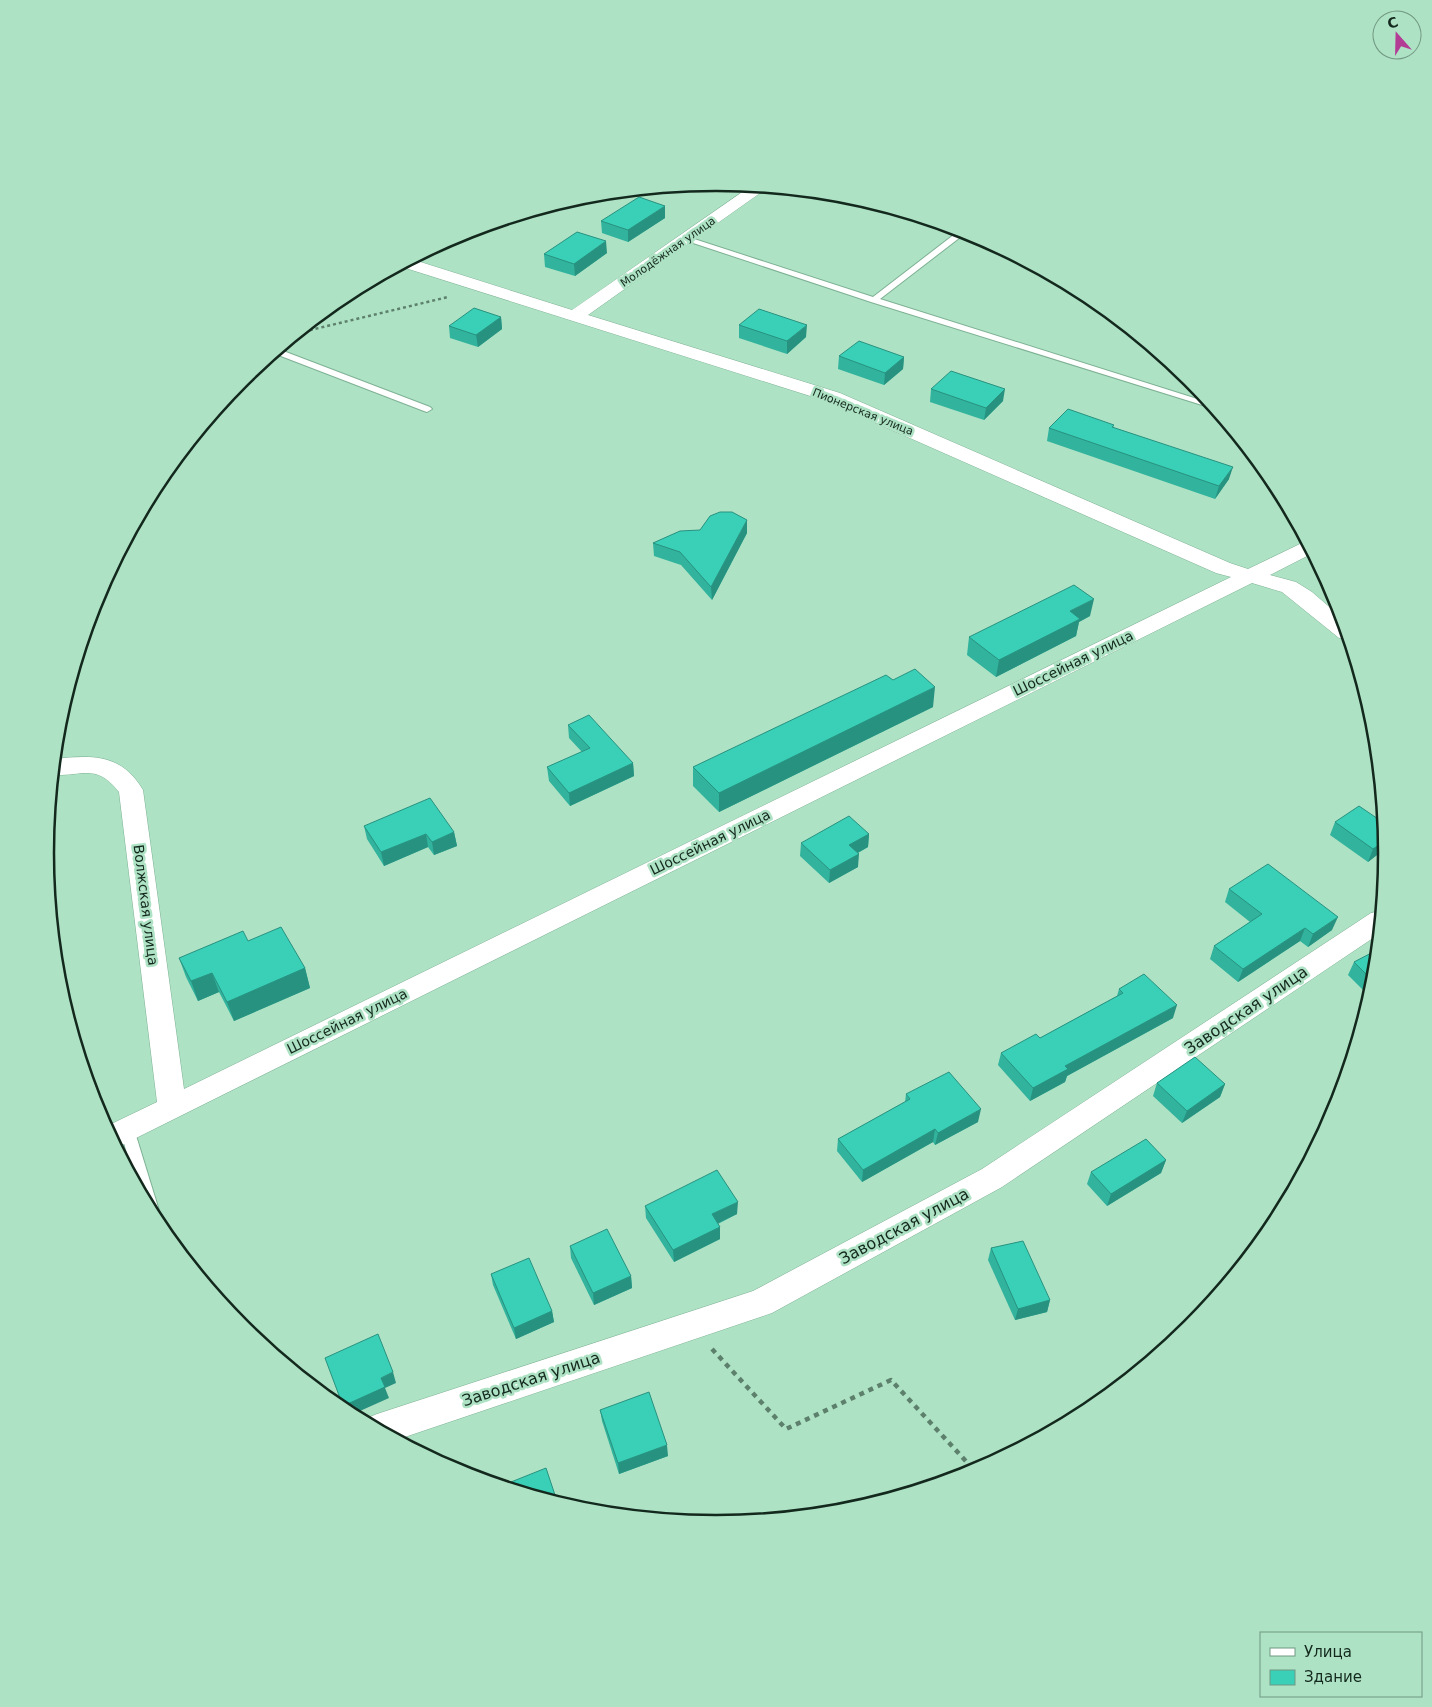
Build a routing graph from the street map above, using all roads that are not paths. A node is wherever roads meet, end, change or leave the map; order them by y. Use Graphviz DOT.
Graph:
graph roads {
  1 [pos="752,193"];
  2 [pos="955,236"];
  3 [pos="685,239"];
  4 [pos="413,265"];
  5 [pos="874,300"];
  6 [pos="575,316"];
  7 [pos="282,354"];
  8 [pos="1201,403"];
  9 [pos="427,409"];
  10 [pos="1304,549"];
  11 [pos="1252,575"];
  12 [pos="1337,624"];
  13 [pos="59,767"];
  14 [pos="1375,924"];
  15 [pos="172,1107"];
  16 [pos="119,1134"];
  17 [pos="132,1165"];
  18 [pos="385,1427"];
  1 -- 3 [label="street, Молодёжная улица"];
  2 -- 5 [label="lane"];
  3 -- 5 [label="lane"];
  3 -- 6 [label="street, Молодёжная улица"];
  4 -- 6 [label="street, Пионерская улица"];
  5 -- 8 [label="lane"];
  6 -- 11 [label="street, Пионерская улица"];
  7 -- 9 [label="lane"];
  10 -- 11 [label="street, Шоссейная улица"];
  11 -- 12 [label="street, Пионерская улица"];
  11 -- 15 [label="street, Шоссейная улица"];
  13 -- 15 [label="street, Волжская улица"];
  14 -- 18 [label="street, Заводская улица"];
  15 -- 16 [label="street, Шоссейная улица"];
  16 -- 17 [label="lane"];
}
